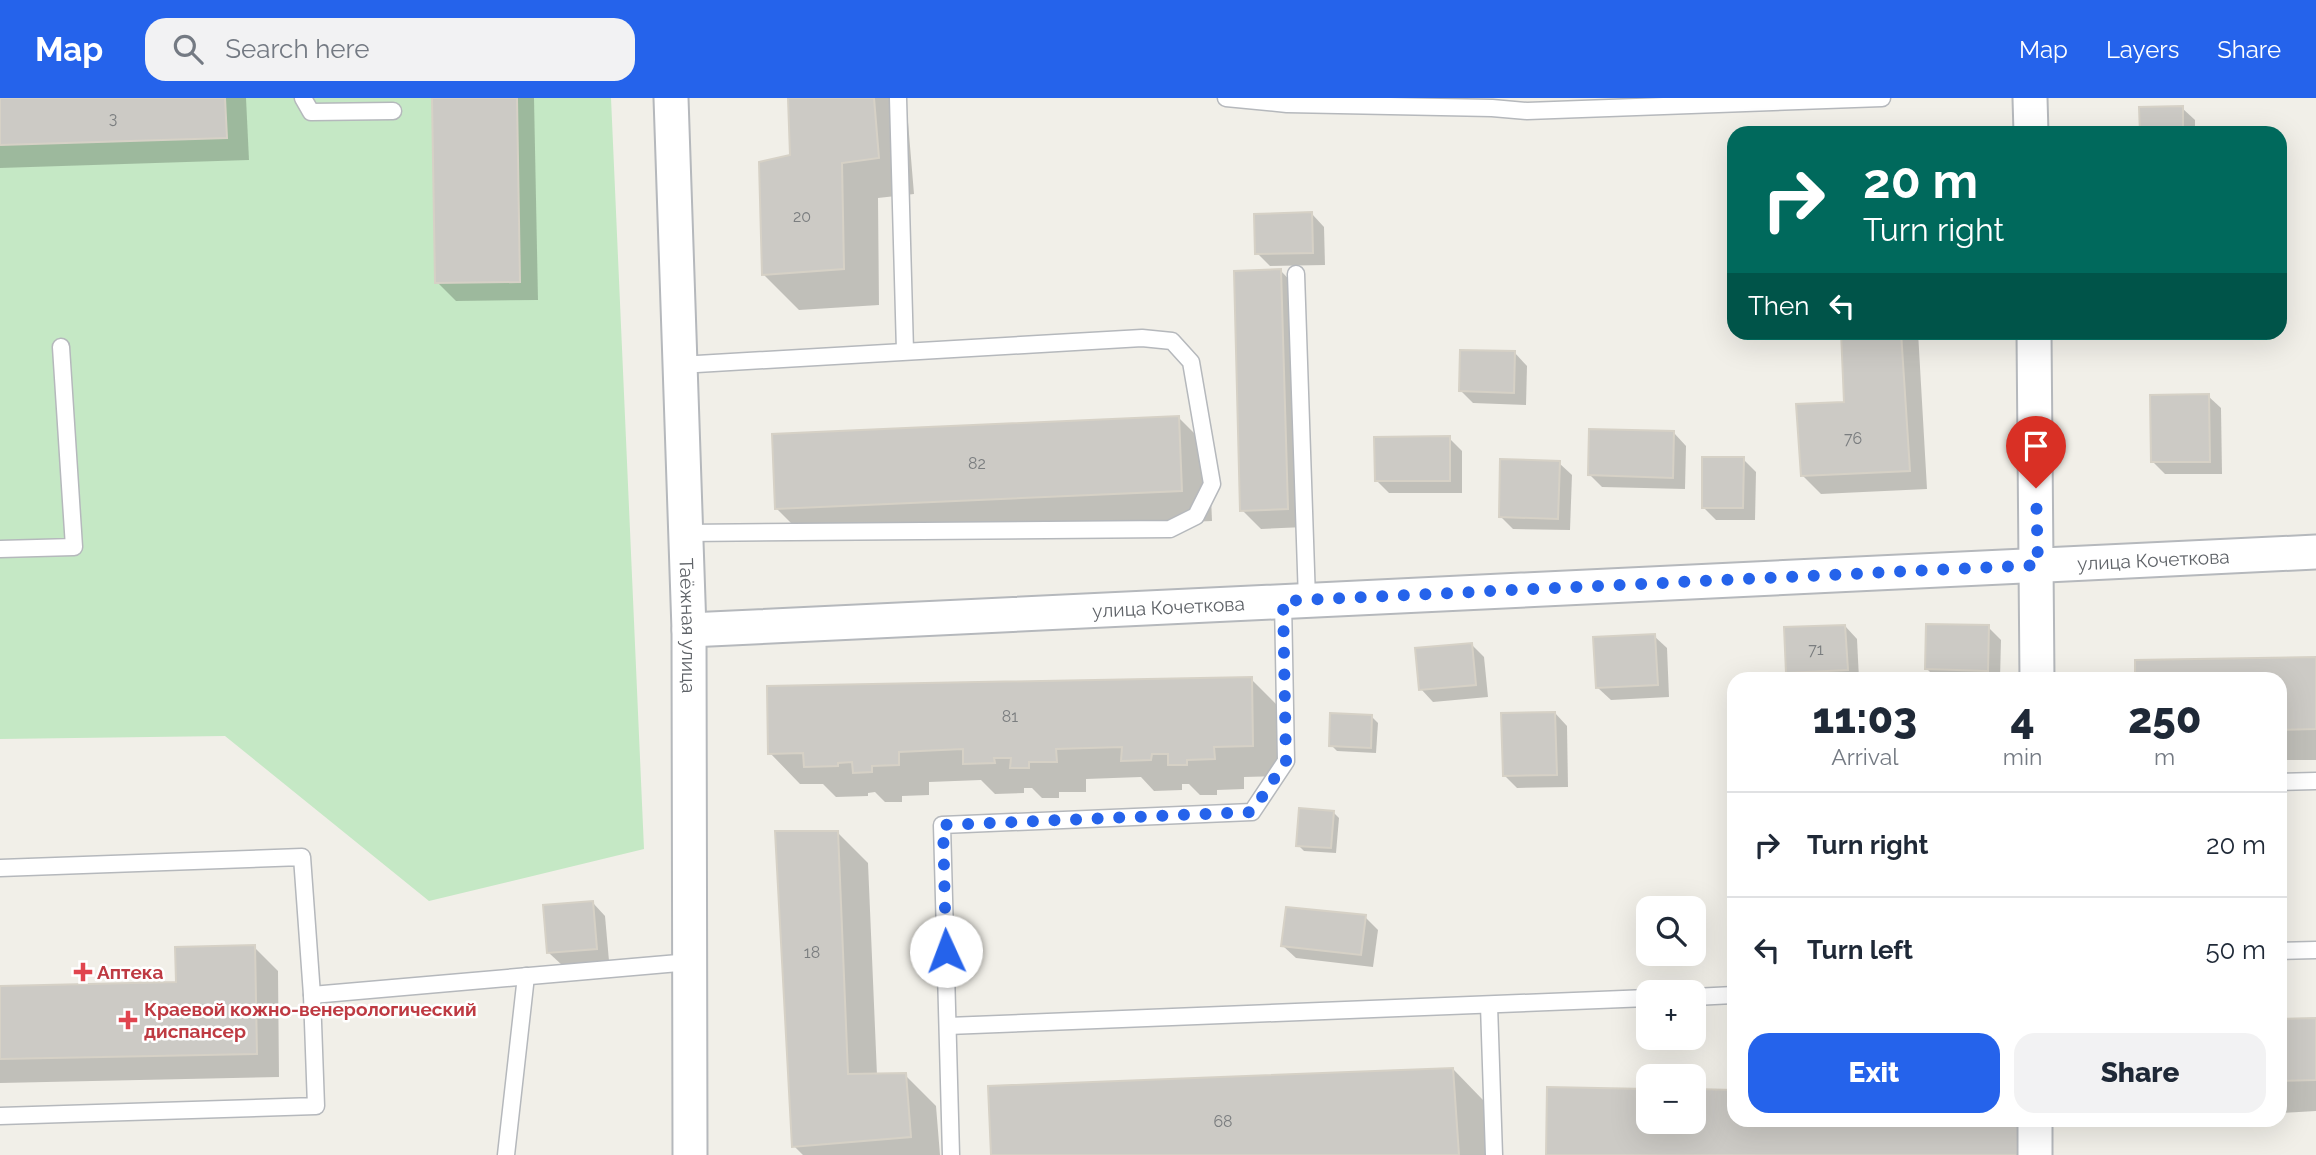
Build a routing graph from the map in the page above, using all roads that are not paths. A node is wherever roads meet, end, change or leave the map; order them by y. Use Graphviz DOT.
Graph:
graph roads {
  1 [pos="303,98"];
  2 [pos="671,98"];
  3 [pos="898,98"];
  4 [pos="1226,98"];
  5 [pos="1882,98"];
  6 [pos="2031,98"];
  7 [pos="1492,103"];
  8 [pos="393,111"];
  9 [pos="2031,126"];
  10 [pos="1296,274"];
  11 [pos="2034,340"];
  12 [pos="61,347"];
  13 [pos="905,351"];
  14 [pos="680,365"];
  15 [pos="685,533"];
  16 [pos="0,549"];
  17 [pos="2316,552"];
  18 [pos="2038,565"];
  19 [pos="1295,601"];
  20 [pos="689,630"];
  21 [pos="2037,672"];
  22 [pos="2316,781"];
  23 [pos="2287,782"];
  24 [pos="0,868"];
  25 [pos="2316,950"];
  26 [pos="2287,951"];
  27 [pos="690,962"];
  28 [pos="526,976"];
  29 [pos="312,995"];
  30 [pos="1727,995"];
  31 [pos="1706,996"];
  32 [pos="1636,998"];
  33 [pos="1489,1004"];
  34 [pos="948,1026"];
  35 [pos="0,1115"];
  36 [pos="2035,1127"];
  37 [pos="506,1155"];
  38 [pos="690,1155"];
  39 [pos="951,1155"];
  40 [pos="1494,1155"];
  41 [pos="2035,1155"];
  1 -- 8 [label="lane"];
  2 -- 14 [label="street, Таёжная улица"];
  3 -- 13 [label="lane"];
  4 -- 7 [label="lane"];
  5 -- 7 [label="lane"];
  6 -- 9 [label="street"];
  10 -- 19 [label="lane"];
  11 -- 18 [label="street"];
  12 -- 16 [label="lane"];
  13 -- 14 [label="lane"];
  13 -- 15 [label="lane"];
  14 -- 15 [label="street, Таёжная улица"];
  15 -- 20 [label="street, Таёжная улица"];
  17 -- 18 [label="street, улица Кочеткова"];
  18 -- 19 [label="street, улица Кочеткова"];
  18 -- 21 [label="street"];
  19 -- 20 [label="street, улица Кочеткова"];
  19 -- 34 [label="lane"];
  20 -- 27 [label="street, Таёжная улица"];
  22 -- 23 [label="lane"];
  24 -- 29 [label="lane"];
  25 -- 26 [label="lane"];
  27 -- 28 [label="lane"];
  27 -- 38 [label="street, Таёжная улица"];
  28 -- 29 [label="lane"];
  28 -- 37 [label="lane"];
  29 -- 35 [label="lane"];
  30 -- 31 [label="lane"];
  32 -- 33 [label="lane"];
  33 -- 34 [label="lane"];
  33 -- 40 [label="lane"];
  34 -- 39 [label="lane"];
  36 -- 41 [label="street"];
}
